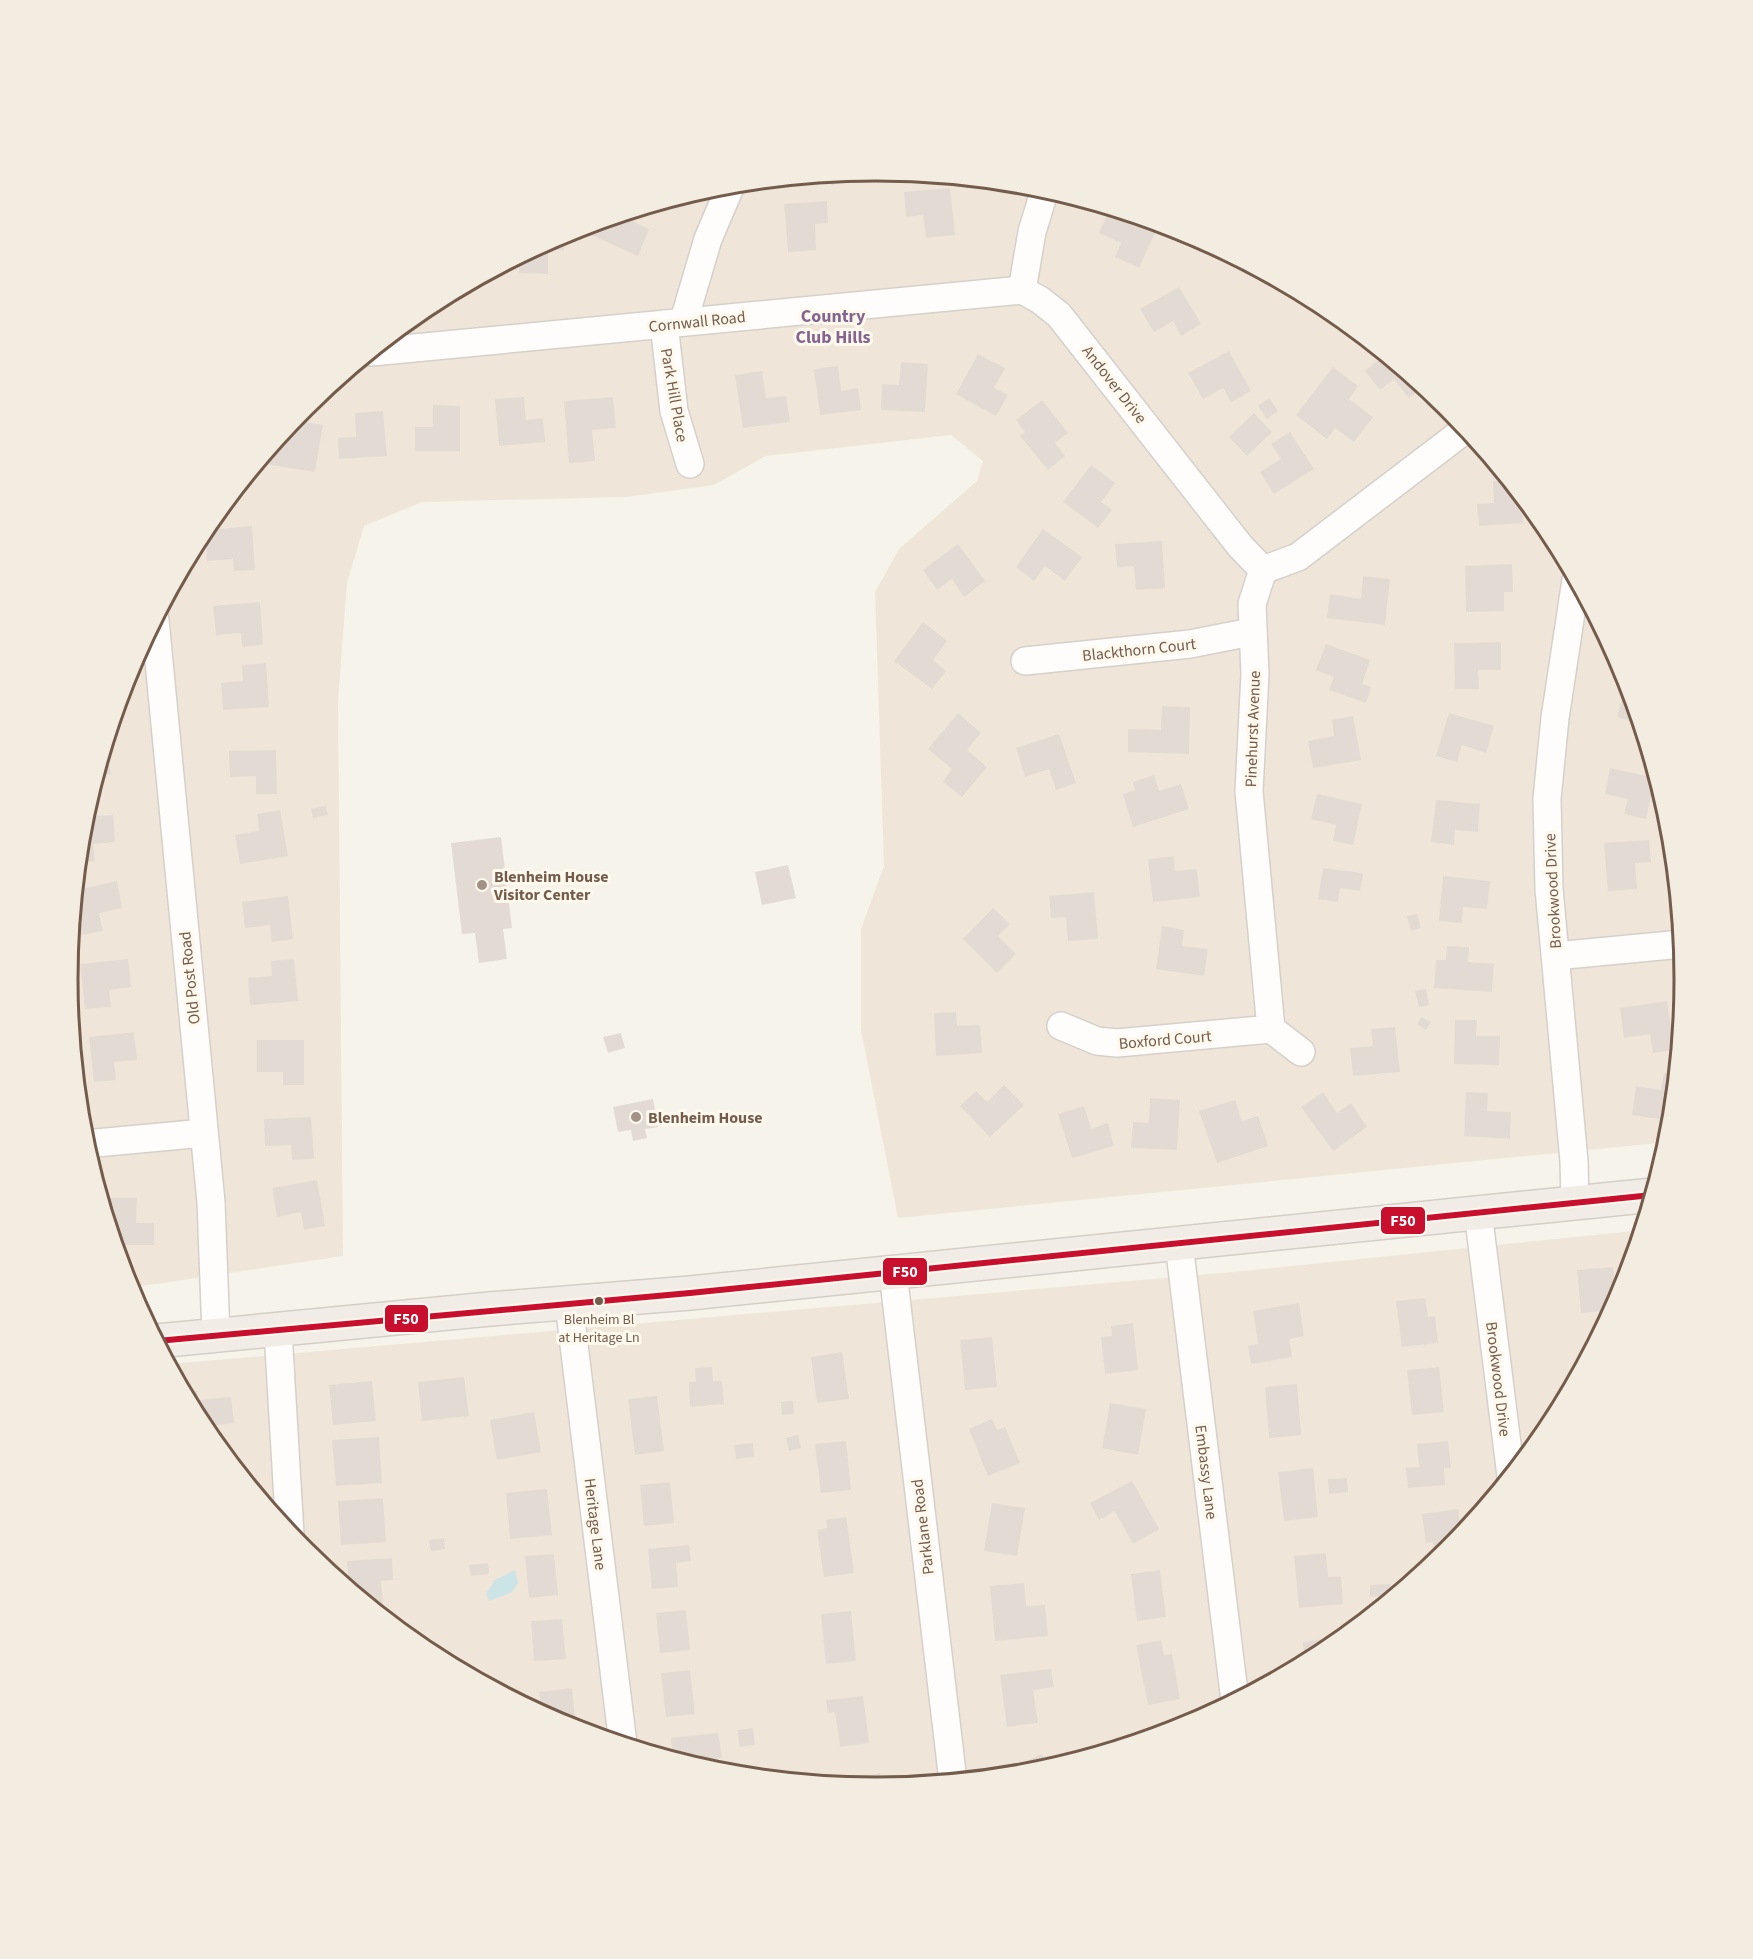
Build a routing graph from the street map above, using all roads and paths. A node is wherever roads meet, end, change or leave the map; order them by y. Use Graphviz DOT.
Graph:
graph roads {
  1 [pos="727,195"];
  2 [pos="1042,198"];
  3 [pos="1022,290"];
  4 [pos="674,322"];
  5 [pos="384,351"];
  6 [pos="1459,434"];
  7 [pos="690,464"];
  8 [pos="1263,570"];
  9 [pos="1574,592"];
  10 [pos="1251,632"];
  11 [pos="157,633"];
  12 [pos="1025,661"];
  13 [pos="1674,945"];
  14 [pos="1555,956"];
  15 [pos="1061,1026"];
  16 [pos="1271,1029"];
  17 [pos="1301,1052"];
  18 [pos="204,1132"];
  19 [pos="95,1143"];
  20 [pos="1645,1196"];
  21 [pos="1575,1203"];
  22 [pos="1478,1212"];
  23 [pos="1179,1244"];
  24 [pos="893,1273"];
  25 [pos="569,1304"];
  26 [pos="278,1331"];
  27 [pos="216,1335"];
  28 [pos="164,1340"];
  29 [pos="1510,1466"];
  30 [pos="289,1520"];
  31 [pos="1234,1694"];
  32 [pos="622,1737"];
  33 [pos="952,1774"];
  1 -- 4 [label="street, Park Hill Place"];
  2 -- 3 [label="street"];
  3 -- 4 [label="street, Cornwall Road"];
  3 -- 8 [label="street, Andover Drive"];
  4 -- 5 [label="street, Cornwall Road"];
  4 -- 7 [label="street, Park Hill Place"];
  6 -- 8 [label="street"];
  8 -- 10 [label="street, Pinehurst Avenue"];
  9 -- 14 [label="street, Brookwood Drive"];
  10 -- 12 [label="street, Blackthorn Court"];
  10 -- 16 [label="street, Pinehurst Avenue"];
  11 -- 18 [label="street, Old Post Road"];
  13 -- 14 [label="street"];
  14 -- 21 [label="street, Brookwood Drive"];
  15 -- 16 [label="street, Boxford Court"];
  16 -- 17 [label="street"];
  18 -- 19 [label="street"];
  18 -- 27 [label="street, Old Post Road"];
  20 -- 21 [label="main road"];
  21 -- 22 [label="main road"];
  22 -- 23 [label="main road"];
  22 -- 29 [label="street, Brookwood Drive"];
  23 -- 24 [label="main road"];
  23 -- 31 [label="street, Embassy Lane"];
  24 -- 25 [label="main road"];
  24 -- 33 [label="street, Parklane Road"];
  25 -- 26 [label="main road"];
  25 -- 32 [label="street, Heritage Lane"];
  26 -- 27 [label="main road"];
  26 -- 30 [label="street"];
  27 -- 28 [label="main road"];
}
